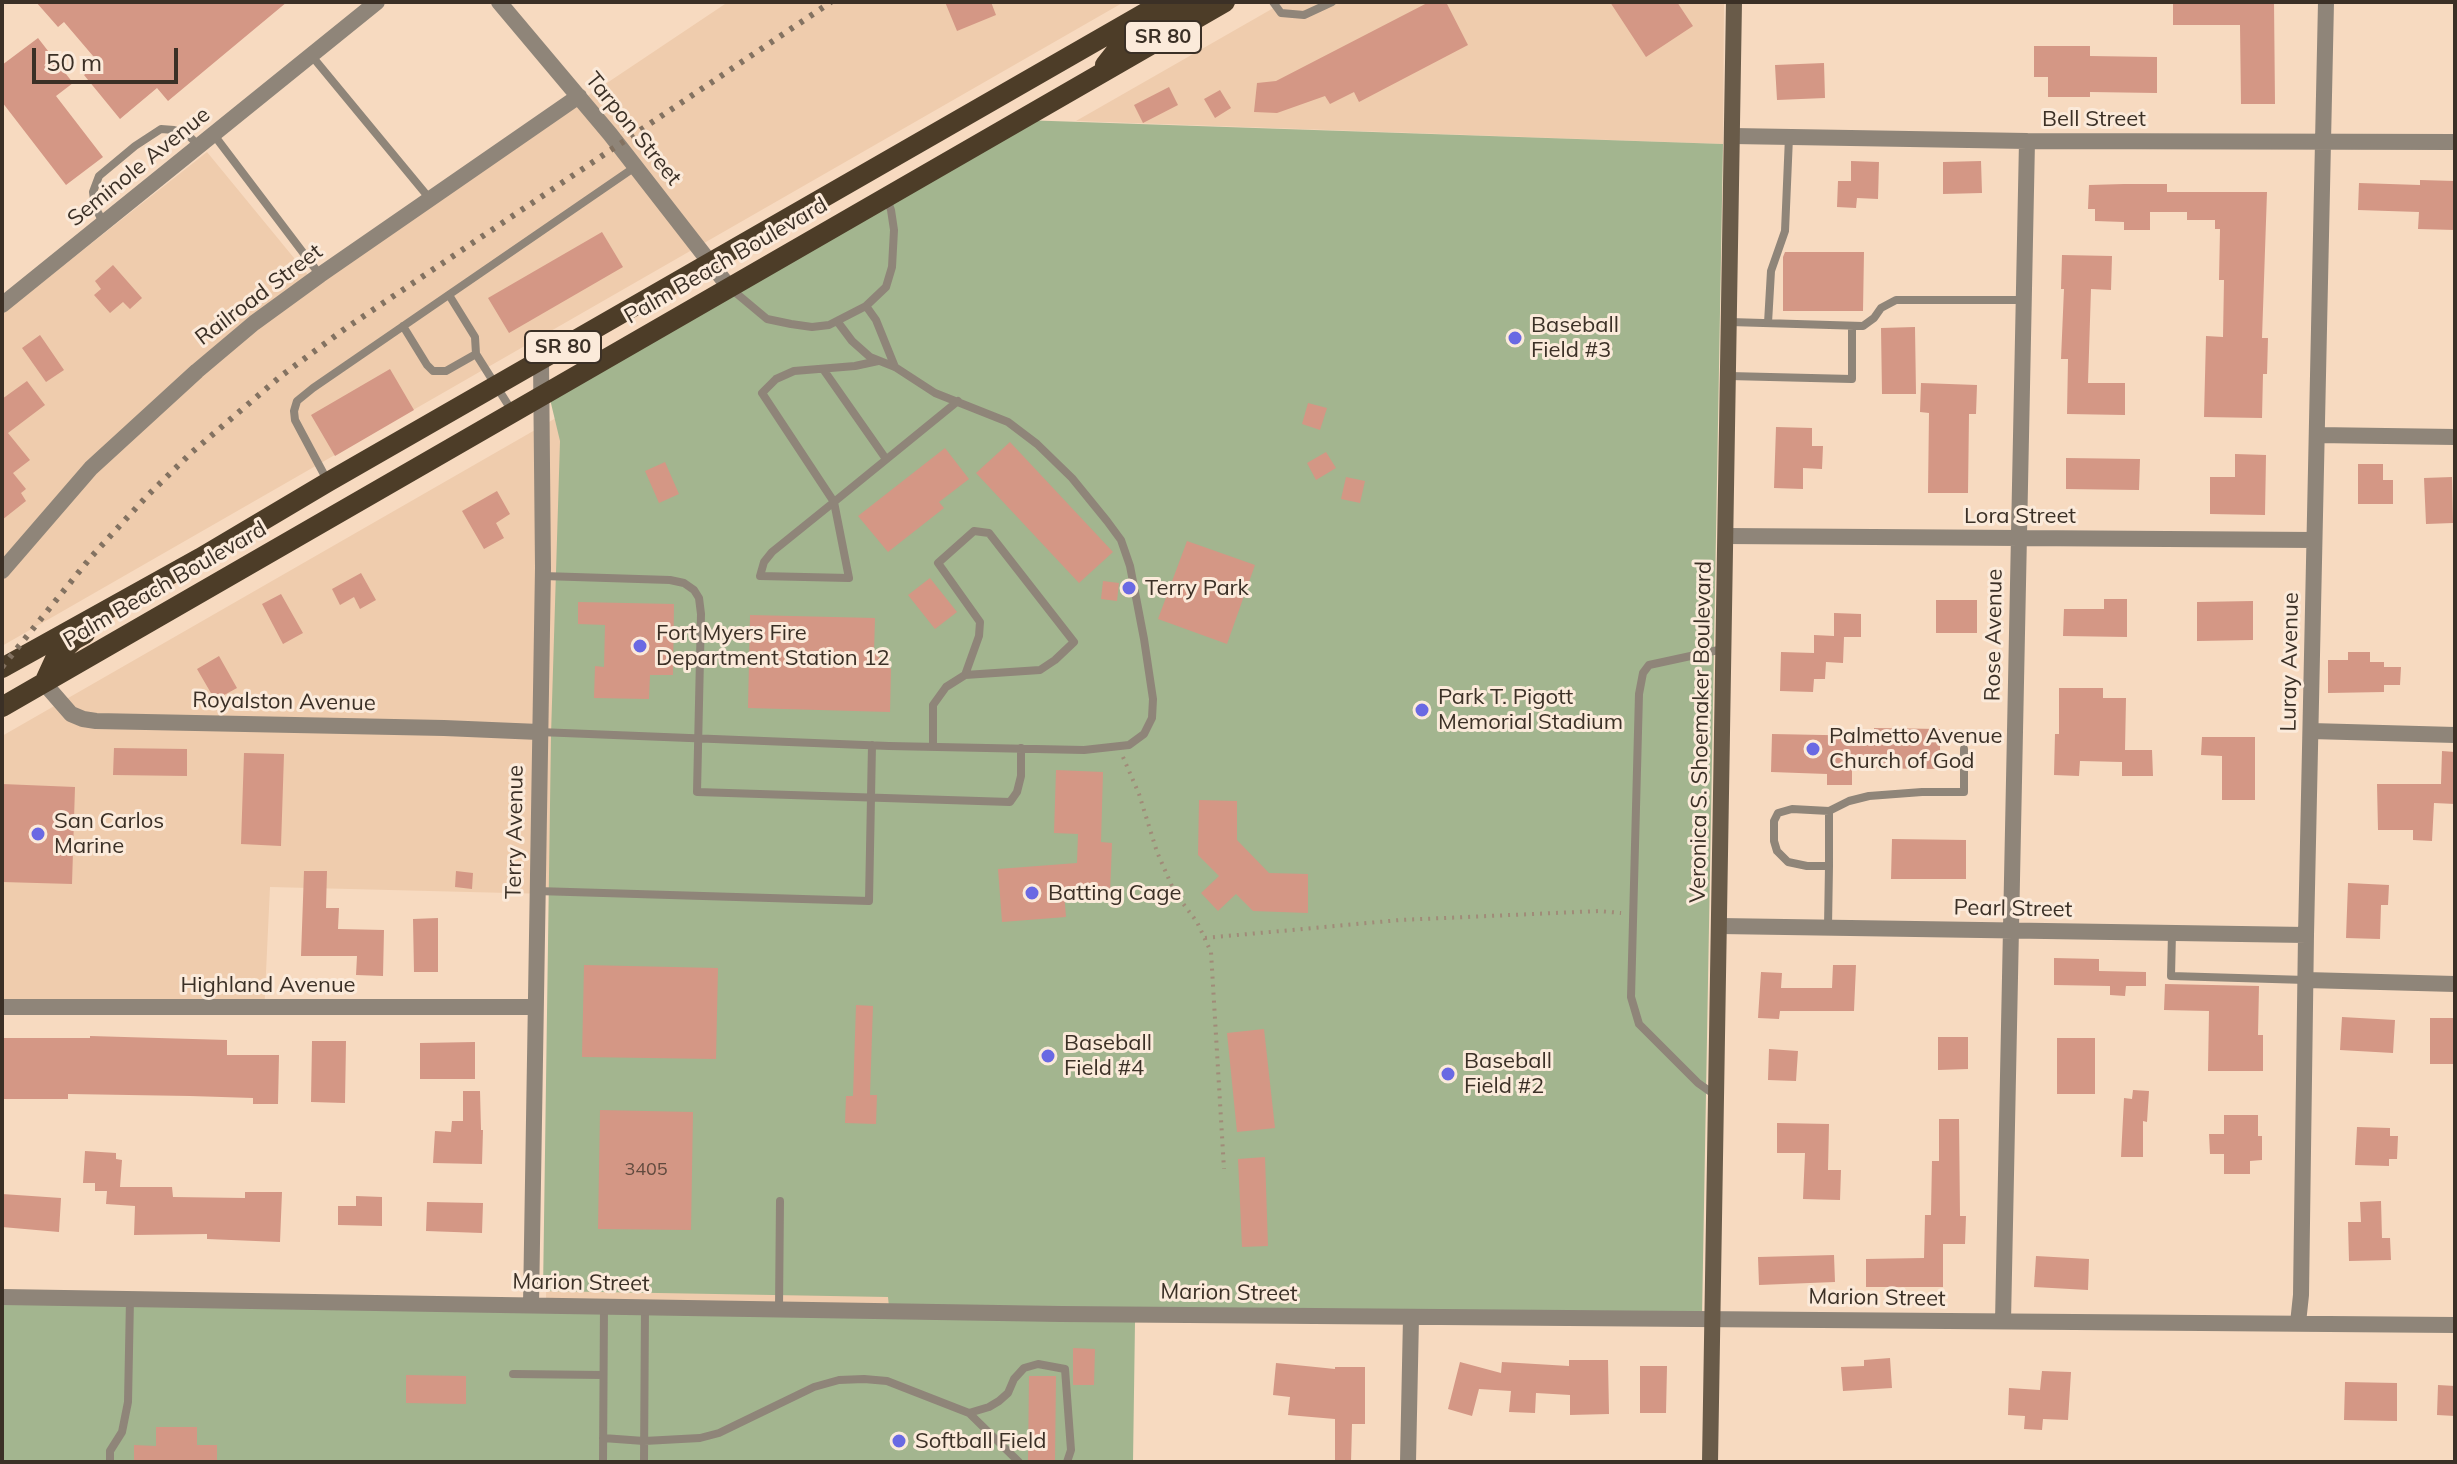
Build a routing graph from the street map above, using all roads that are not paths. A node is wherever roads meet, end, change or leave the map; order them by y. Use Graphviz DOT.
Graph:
graph roads {
  1 [pos="377,2"];
  2 [pos="499,2"];
  3 [pos="1164,2"];
  4 [pos="1192,2"];
  5 [pos="1225,2"];
  6 [pos="1273,2"];
  7 [pos="1332,2"];
  8 [pos="1734,2"];
  9 [pos="2326,2"];
  10 [pos="311,55"];
  11 [pos="1101,72"];
  12 [pos="579,96"];
  13 [pos="214,135"];
  14 [pos="1733,136"];
  15 [pos="1789,137"];
  16 [pos="2027,141"];
  17 [pos="2325,142"];
  18 [pos="2455,142"];
  19 [pos="200,146"];
  20 [pos="636,167"];
  21 [pos="886,197"];
  22 [pos="430,199"];
  23 [pos="104,224"];
  24 [pos="710,263"];
  25 [pos="320,275"];
  26 [pos="729,287"];
  27 [pos="449,295"];
  28 [pos="2023,300"];
  29 [pos="2,305"];
  30 [pos="866,306"];
  31 [pos="837,321"];
  32 [pos="1730,322"];
  33 [pos="1768,323"];
  34 [pos="403,326"];
  35 [pos="1852,326"];
  36 [pos="476,354"];
  37 [pos="541,360"];
  38 [pos="879,361"];
  39 [pos="895,367"];
  40 [pos="823,369"];
  41 [pos="1729,376"];
  42 [pos="496,385"];
  43 [pos="541,395"];
  44 [pos="958,401"];
  45 [pos="513,412"];
  46 [pos="2317,435"];
  47 [pos="2455,437"];
  48 [pos="886,459"];
  49 [pos="328,482"];
  50 [pos="834,502"];
  51 [pos="1726,536"];
  52 [pos="2017,537"];
  53 [pos="2314,540"];
  54 [pos="200,558"];
  55 [pos="2,571"];
  56 [pos="542,576"];
  57 [pos="1724,649"];
  58 [pos="2,668"];
  59 [pos="965,675"];
  60 [pos="44,683"];
  61 [pos="2,707"];
  62 [pos="2311,731"];
  63 [pos="539,732"];
  64 [pos="2455,735"];
  65 [pos="698,739"];
  66 [pos="872,745"];
  67 [pos="933,747"];
  68 [pos="1021,748"];
  69 [pos="1964,749"];
  70 [pos="871,797"];
  71 [pos="1829,811"];
  72 [pos="1829,866"];
  73 [pos="536,891"];
  74 [pos="1720,926"];
  75 [pos="1828,928"];
  76 [pos="2010,931"];
  77 [pos="2172,933"];
  78 [pos="2306,935"];
  79 [pos="2306,980"];
  80 [pos="2455,984"];
  81 [pos="2,1007"];
  82 [pos="535,1007"];
  83 [pos="1716,1096"];
  84 [pos="780,1201"];
  85 [pos="2,1297"];
  86 [pos="130,1298"];
  87 [pos="531,1304"];
  88 [pos="604,1305"];
  89 [pos="645,1305"];
  90 [pos="779,1308"];
  91 [pos="1411,1317"];
  92 [pos="1712,1320"];
  93 [pos="2003,1321"];
  94 [pos="2298,1323"];
  95 [pos="2455,1325"];
  96 [pos="513,1374"];
  97 [pos="603,1375"];
  98 [pos="969,1413"];
  99 [pos="603,1438"];
  100 [pos="644,1441"];
  101 [pos="110,1462"];
  102 [pos="603,1462"];
  103 [pos="644,1462"];
  104 [pos="1019,1462"];
  105 [pos="1067,1462"];
  106 [pos="1408,1462"];
  107 [pos="1710,1462"];
  1 -- 10 [label="street, Seminole Avenue"];
  2 -- 12 [label="street, Tarpon Street"];
  3 -- 24 [label="main road, Palm Beach Boulevard / SR 80"];
  4 -- 11 [label="main road"];
  5 -- 11 [label="main road, Palm Beach Boulevard / SR 80"];
  6 -- 7 [label="lane"];
  8 -- 14 [label="street, Veronica S. Shoemaker Boulevard"];
  9 -- 17 [label="street, Luray Avenue"];
  10 -- 13 [label="street, Seminole Avenue"];
  10 -- 22 [label="lane"];
  11 -- 21 [label="main road, Palm Beach Boulevard / SR 80"];
  12 -- 20 [label="street, Tarpon Street"];
  12 -- 22 [label="street, Railroad Street"];
  13 -- 19 [label="street, Seminole Avenue"];
  13 -- 25 [label="lane"];
  14 -- 15 [label="street, Bell Street"];
  14 -- 32 [label="street, Veronica S. Shoemaker Boulevard"];
  15 -- 16 [label="street, Bell Street"];
  15 -- 33 [label="lane"];
  16 -- 17 [label="street, Bell Street"];
  16 -- 28 [label="street, Rose Avenue"];
  17 -- 18 [label="street, Bell Street"];
  17 -- 46 [label="street, Luray Avenue"];
  19 -- 23 [label="street, Seminole Avenue"];
  19 -- 23 [label="lane"];
  20 -- 24 [label="street, Tarpon Street"];
  20 -- 27 [label="lane"];
  21 -- 26 [label="main road, Palm Beach Boulevard / SR 80"];
  21 -- 30 [label="lane"];
  22 -- 25 [label="street, Railroad Street"];
  23 -- 29 [label="street, Seminole Avenue"];
  24 -- 26 [label="street, Tarpon Street"];
  24 -- 37 [label="main road, Palm Beach Boulevard / SR 80"];
  25 -- 55 [label="street, Railroad Street"];
  26 -- 31 [label="lane"];
  26 -- 43 [label="main road, Palm Beach Boulevard / SR 80"];
  27 -- 34 [label="lane"];
  27 -- 36 [label="lane"];
  28 -- 35 [label="lane"];
  28 -- 52 [label="street, Rose Avenue"];
  30 -- 31 [label="lane"];
  30 -- 39 [label="lane"];
  31 -- 38 [label="lane"];
  32 -- 33 [label="lane"];
  32 -- 41 [label="street, Veronica S. Shoemaker Boulevard"];
  33 -- 35 [label="lane"];
  34 -- 36 [label="lane"];
  34 -- 49 [label="lane"];
  35 -- 41 [label="lane"];
  36 -- 42 [label="lane"];
  37 -- 42 [label="main road, Palm Beach Boulevard / SR 80"];
  37 -- 43 [label="street, Terry Avenue"];
  38 -- 39 [label="lane"];
  38 -- 40 [label="lane"];
  39 -- 44 [label="lane"];
  40 -- 48 [label="lane"];
  40 -- 50 [label="lane"];
  41 -- 51 [label="street, Veronica S. Shoemaker Boulevard"];
  42 -- 45 [label="lane"];
  42 -- 49 [label="main road, Palm Beach Boulevard / SR 80"];
  43 -- 45 [label="main road, Palm Beach Boulevard / SR 80"];
  43 -- 56 [label="street, Terry Avenue"];
  44 -- 48 [label="lane"];
  44 -- 68 [label="lane"];
  45 -- 60 [label="main road, Palm Beach Boulevard / SR 80"];
  46 -- 47 [label="street"];
  46 -- 53 [label="street, Luray Avenue"];
  48 -- 50 [label="lane"];
  49 -- 54 [label="main road, Palm Beach Boulevard / SR 80"];
  50 -- 50 [label="lane"];
  51 -- 52 [label="street, Lora Street"];
  51 -- 57 [label="street, Veronica S. Shoemaker Boulevard"];
  52 -- 53 [label="street, Lora Street"];
  52 -- 76 [label="street, Rose Avenue"];
  53 -- 62 [label="street, Luray Avenue"];
  54 -- 58 [label="main road, Palm Beach Boulevard / SR 80"];
  54 -- 60 [label="main road"];
  56 -- 63 [label="street, Terry Avenue"];
  56 -- 65 [label="lane"];
  57 -- 74 [label="street, Veronica S. Shoemaker Boulevard"];
  57 -- 83 [label="lane"];
  59 -- 59 [label="lane"];
  59 -- 67 [label="lane"];
  60 -- 61 [label="main road, Palm Beach Boulevard / SR 80"];
  60 -- 63 [label="street, Royalston Avenue"];
  62 -- 64 [label="street"];
  62 -- 78 [label="street, Luray Avenue"];
  63 -- 65 [label="lane"];
  63 -- 73 [label="street, Terry Avenue"];
  65 -- 66 [label="lane"];
  65 -- 70 [label="lane"];
  66 -- 67 [label="lane"];
  66 -- 70 [label="lane"];
  67 -- 68 [label="lane"];
  68 -- 70 [label="lane"];
  69 -- 71 [label="lane"];
  70 -- 73 [label="lane"];
  71 -- 72 [label="lane"];
  71 -- 72 [label="lane"];
  72 -- 75 [label="lane"];
  73 -- 82 [label="street, Terry Avenue"];
  74 -- 75 [label="street, Pearl Street"];
  74 -- 83 [label="street, Veronica S. Shoemaker Boulevard"];
  75 -- 76 [label="street, Pearl Street"];
  76 -- 77 [label="street, Pearl Street"];
  76 -- 93 [label="street, Rose Avenue"];
  77 -- 78 [label="street, Pearl Street"];
  77 -- 79 [label="lane"];
  78 -- 79 [label="street, Luray Avenue"];
  79 -- 80 [label="street"];
  79 -- 94 [label="street, Luray Avenue"];
  81 -- 82 [label="street, Highland Avenue"];
  82 -- 87 [label="street, Terry Avenue"];
  83 -- 92 [label="street, Veronica S. Shoemaker Boulevard"];
  84 -- 90 [label="lane"];
  85 -- 86 [label="street, Marion Street"];
  86 -- 87 [label="street, Marion Street"];
  86 -- 101 [label="lane"];
  87 -- 88 [label="street, Marion Street"];
  88 -- 89 [label="street, Marion Street"];
  88 -- 97 [label="lane"];
  89 -- 90 [label="street, Marion Street"];
  89 -- 100 [label="lane"];
  90 -- 91 [label="street, Marion Street"];
  91 -- 92 [label="street, Marion Street"];
  91 -- 106 [label="street"];
  92 -- 93 [label="street, Marion Street"];
  92 -- 107 [label="street, Veronica S. Shoemaker Boulevard"];
  93 -- 94 [label="street, Marion Street"];
  94 -- 95 [label="street, Marion Street"];
  96 -- 97 [label="lane"];
  97 -- 99 [label="lane"];
  98 -- 100 [label="lane"];
  98 -- 104 [label="lane"];
  98 -- 105 [label="lane"];
  99 -- 100 [label="lane"];
  99 -- 102 [label="lane"];
  100 -- 103 [label="lane"];
}
